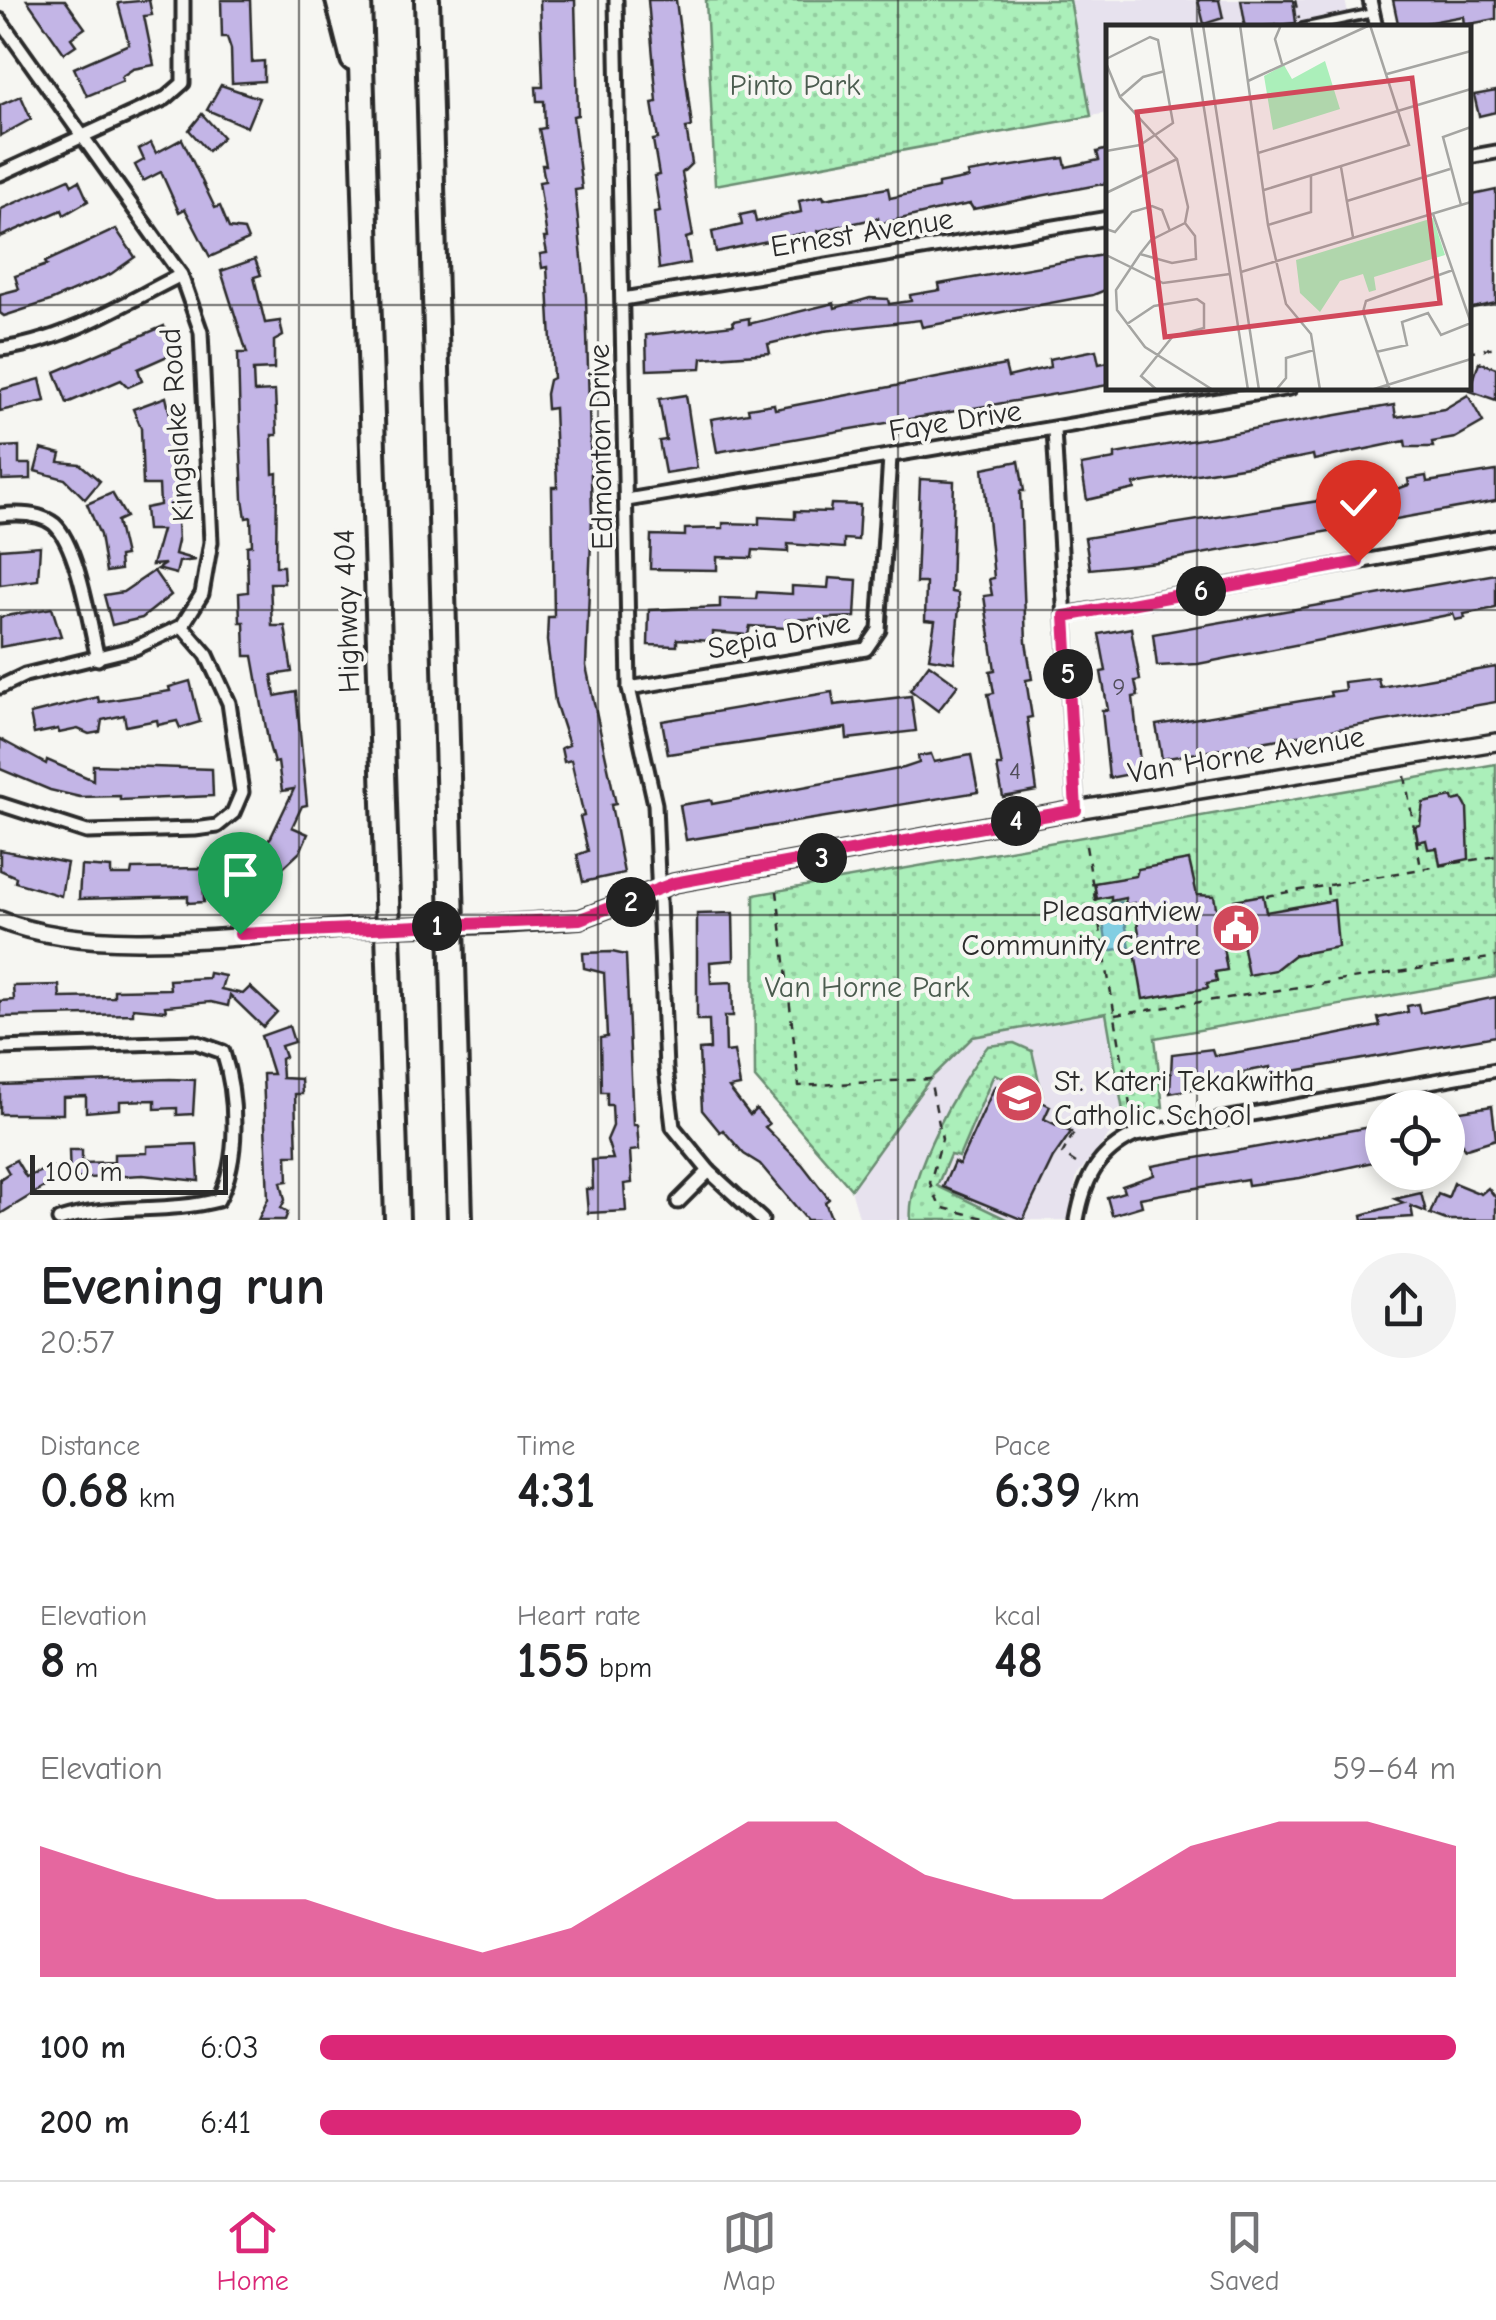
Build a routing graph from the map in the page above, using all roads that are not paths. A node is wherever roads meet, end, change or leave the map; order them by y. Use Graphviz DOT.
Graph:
graph roads {
  1 [pos="184,0"];
  2 [pos="338,0"];
  3 [pos="360,0"];
  4 [pos="427,0"];
  5 [pos="616,0"];
  6 [pos="1371,6"];
  7 [pos="0,20"];
  8 [pos="1301,25"];
  9 [pos="360,82"];
  10 [pos="83,137"];
  11 [pos="1496,152"];
  12 [pos="1471,156"];
  13 [pos="0,174"];
  14 [pos="1106,218"];
  15 [pos="181,275"];
  16 [pos="623,299"];
  17 [pos="0,348"];
  18 [pos="1279,390"];
  19 [pos="1054,430"];
  20 [pos="890,457"];
  21 [pos="628,500"];
  22 [pos="0,515"];
  23 [pos="1496,537"];
  24 [pos="1065,616"];
  25 [pos="182,626"];
  26 [pos="98,660"];
  27 [pos="0,687"];
  28 [pos="629,688"];
  29 [pos="1496,742"];
  30 [pos="0,804"];
  31 [pos="1076,810"];
  32 [pos="660,890"];
  33 [pos="0,920"];
  34 [pos="0,1048"];
  35 [pos="1496,1070"];
  36 [pos="710,1171"];
  37 [pos="678,1202"];
  38 [pos="59,1220"];
  39 [pos="397,1220"];
  40 [pos="460,1220"];
  41 [pos="762,1220"];
  42 [pos="1077,1220"];
  1 -- 10 [label="street"];
  2 -- 9 [label="highway"];
  3 -- 9 [label="highway, Highway 404"];
  4 -- 40 [label="highway"];
  5 -- 16 [label="street, Edmonton Drive"];
  6 -- 8 [label="lane"];
  7 -- 10 [label="street, Kingslake Road"];
  9 -- 39 [label="highway, Highway 404"];
  10 -- 13 [label="street"];
  10 -- 15 [label="street, Kingslake Road"];
  11 -- 12 [label="street"];
  14 -- 16 [label="street, Ernest Avenue"];
  15 -- 17 [label="street"];
  15 -- 25 [label="street, Kingslake Road"];
  16 -- 21 [label="street, Edmonton Drive"];
  18 -- 19 [label="street, Faye Drive"];
  19 -- 20 [label="street, Faye Drive"];
  19 -- 24 [label="street"];
  20 -- 21 [label="street, Faye Drive"];
  20 -- 28 [label="street, Sepia Drive"];
  21 -- 28 [label="street, Edmonton Drive"];
  22 -- 26 [label="street"];
  23 -- 24 [label="street"];
  24 -- 31 [label="street"];
  25 -- 26 [label="street"];
  25 -- 30 [label="street"];
  26 -- 27 [label="street"];
  28 -- 32 [label="street, Edmonton Drive"];
  29 -- 31 [label="street, Van Horne Avenue"];
  31 -- 32 [label="street, Van Horne Avenue"];
  32 -- 33 [label="street, Van Horne Avenue, bridge"];
  32 -- 36 [label="street, Edmonton Drive"];
  34 -- 38 [label="street"];
  35 -- 42 [label="street"];
  36 -- 37 [label="street"];
  36 -- 41 [label="street, Edmonton Drive"];
}
